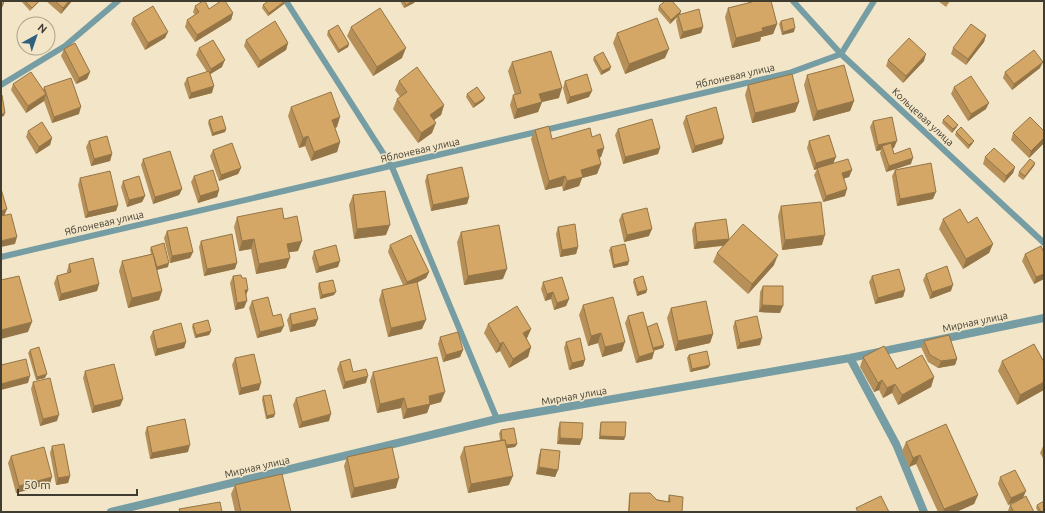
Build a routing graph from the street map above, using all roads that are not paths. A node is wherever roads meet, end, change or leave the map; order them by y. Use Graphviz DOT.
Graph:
graph roads {
  1 [pos="118,1"];
  2 [pos="286,1"];
  3 [pos="793,1"];
  4 [pos="874,1"];
  5 [pos="841,54"];
  6 [pos="1,85"];
  7 [pos="392,167"];
  8 [pos="1044,243"];
  9 [pos="1,257"];
  10 [pos="1044,318"];
  11 [pos="850,358"];
  12 [pos="497,419"];
  13 [pos="112,512"];
  14 [pos="924,512"];
  1 -- 6 [label="lane"];
  2 -- 7 [label="lane"];
  3 -- 5 [label="lane, Кольцевая улица"];
  4 -- 5 [label="lane"];
  5 -- 7 [label="lane, Яблоневая улица"];
  5 -- 8 [label="lane, Кольцевая улица"];
  7 -- 9 [label="lane, Яблоневая улица"];
  7 -- 12 [label="lane"];
  10 -- 11 [label="street, Мирная улица"];
  11 -- 12 [label="street, Мирная улица"];
  11 -- 14 [label="street"];
  12 -- 13 [label="street, Мирная улица"];
}
